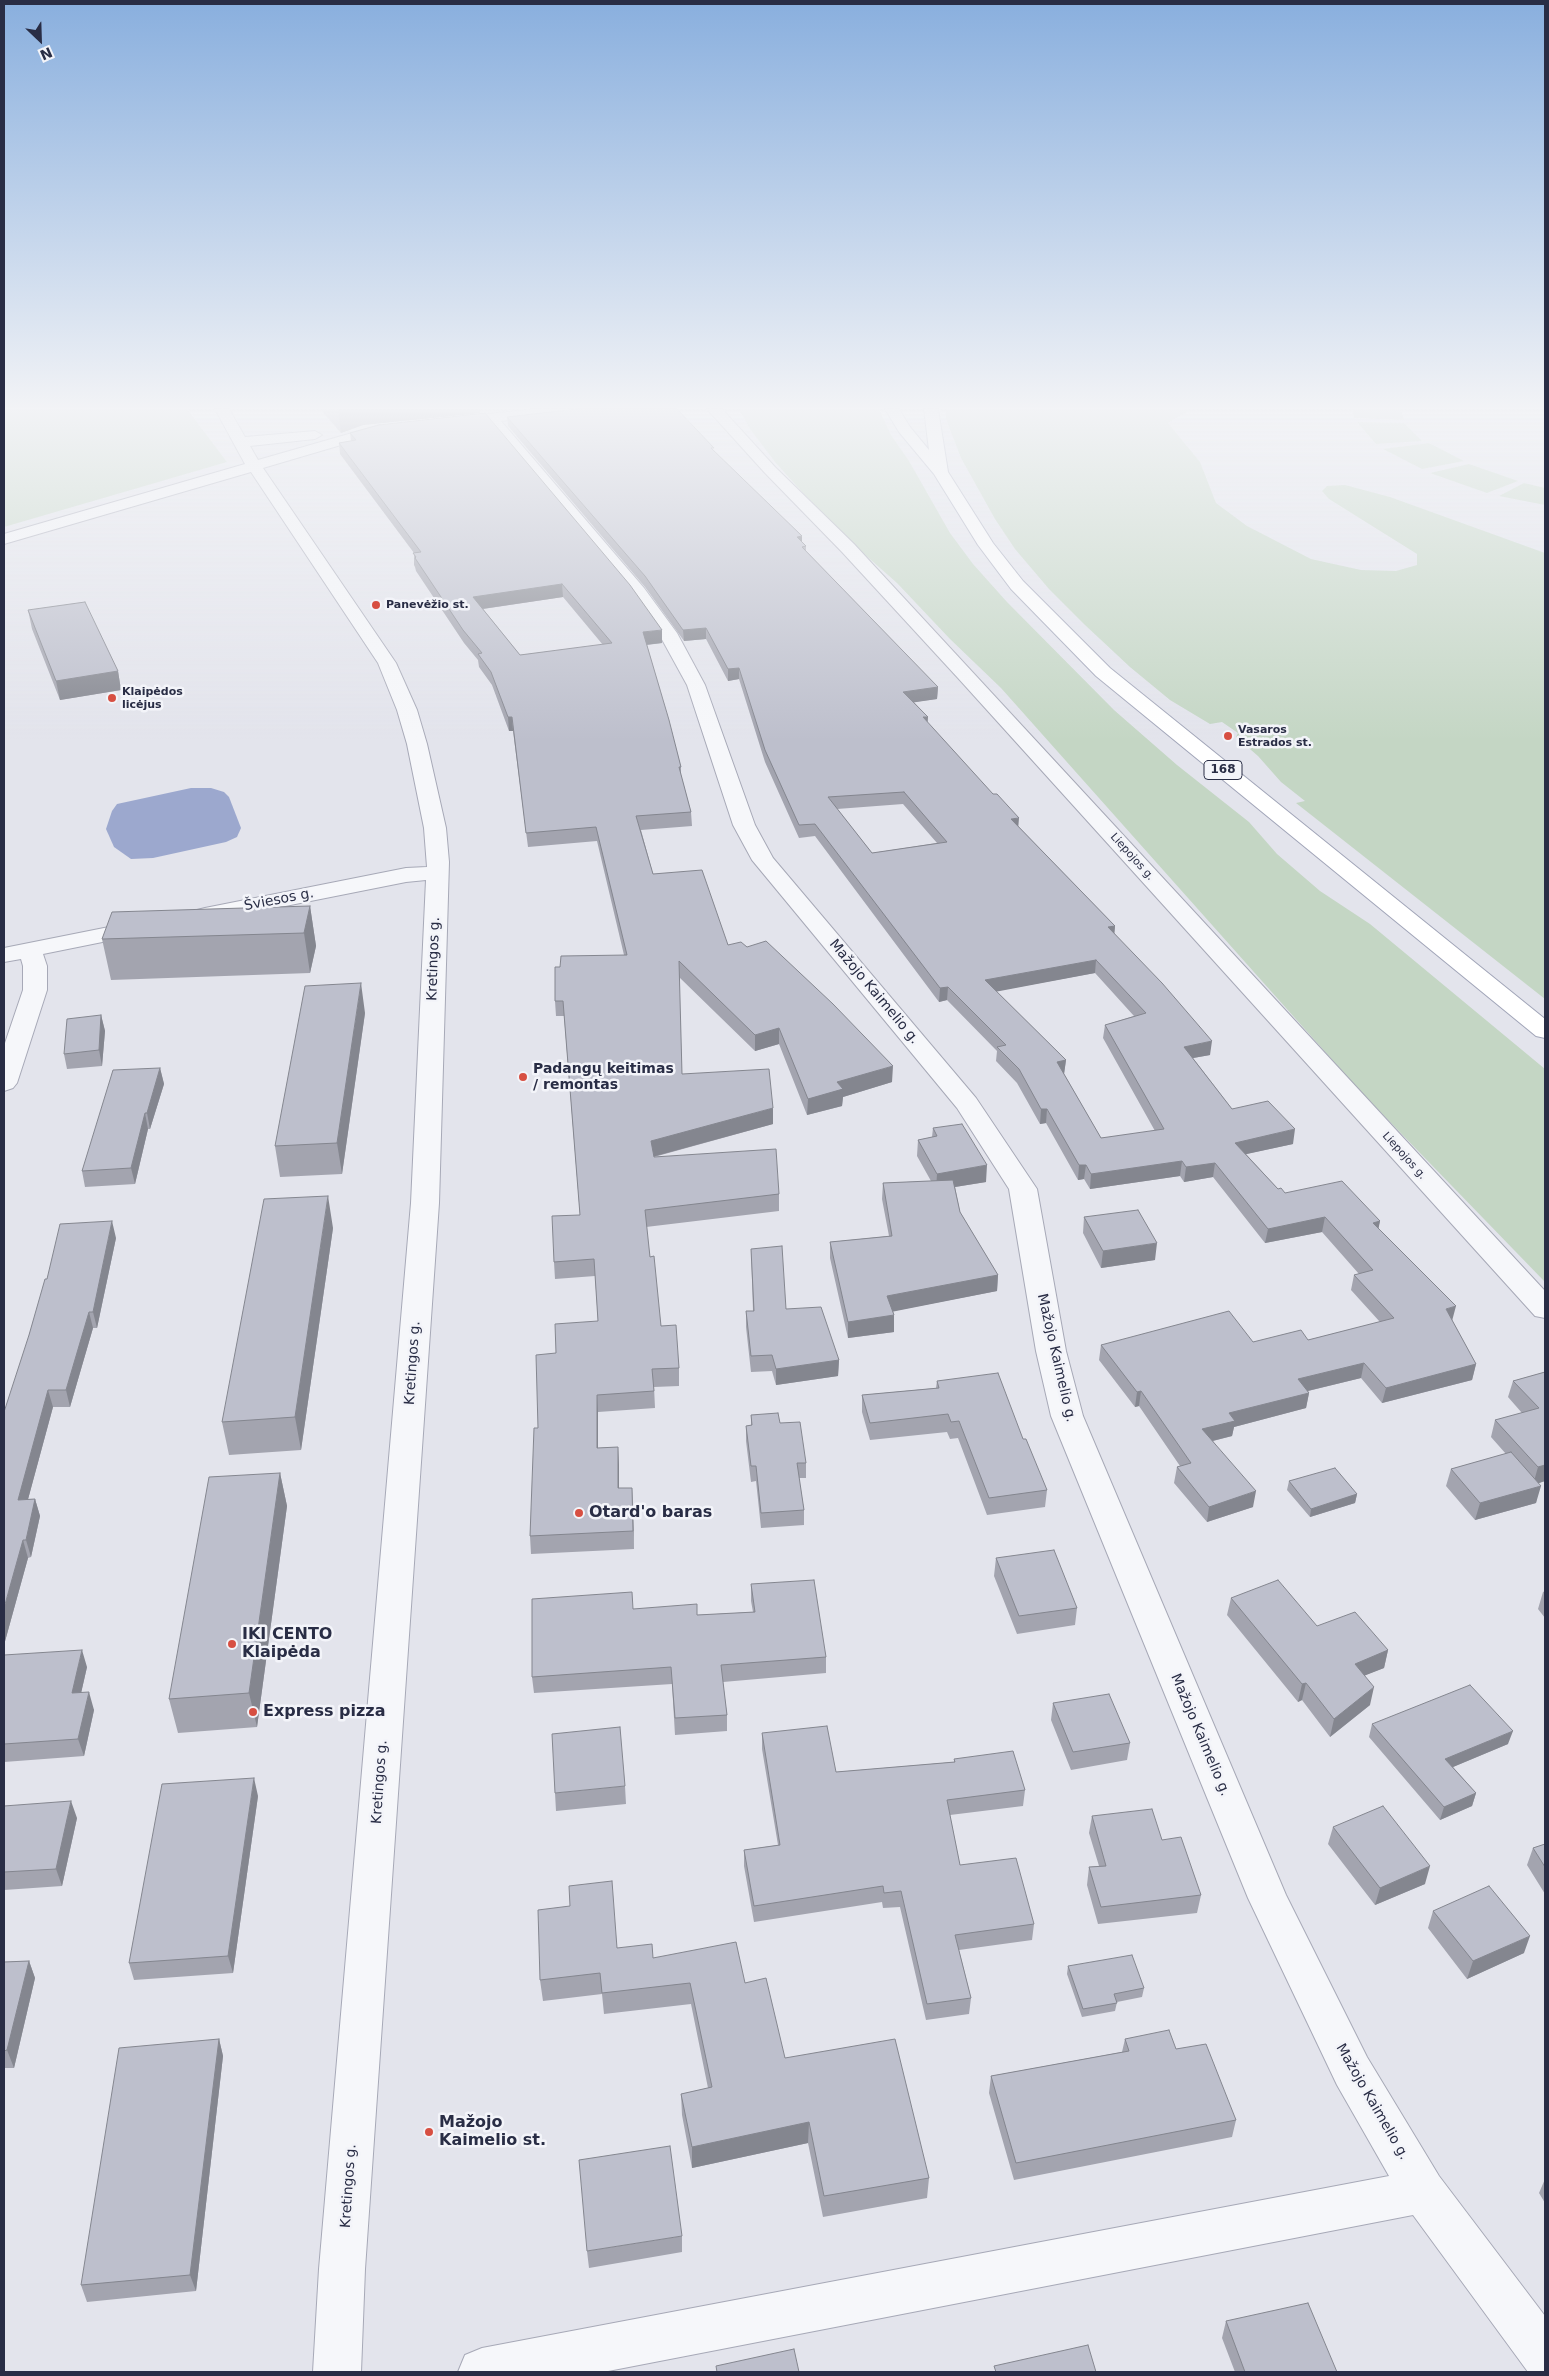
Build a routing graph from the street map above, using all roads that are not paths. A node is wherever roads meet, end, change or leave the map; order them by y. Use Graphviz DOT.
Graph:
graph roads {
  1 [pos="60,520"];
  2 [pos="293,520"];
  3 [pos="571,520"];
  4 [pos="820,520"];
  5 [pos="970,520"];
  6 [pos="4,539"];
  7 [pos="437,873"];
  8 [pos="188,919"];
  9 [pos="160,924"];
  10 [pos="30,950"];
  11 [pos="4,955"];
  12 [pos="1545,1031"];
  13 [pos="4,1082"];
  14 [pos="1545,1309"];
  15 [pos="1423,2191"];
  16 [pos="1545,2356"];
  17 [pos="337,2372"];
  18 [pos="482,2372"];
  1 -- 6 [label="street"];
  2 -- 7 [label="street, Kretingos g."];
  3 -- 15 [label="street, Mažojo Kaimelio g."];
  4 -- 14 [label="street, Liepojos g."];
  5 -- 12 [label="main road, 168"];
  7 -- 8 [label="street, Šviesos g."];
  7 -- 17 [label="street, Kretingos g."];
  9 -- 10 [label="street"];
  10 -- 11 [label="street"];
  10 -- 13 [label="street"];
  15 -- 16 [label="street, Mažojo Kaimelio g."];
  15 -- 18 [label="street"];
}
